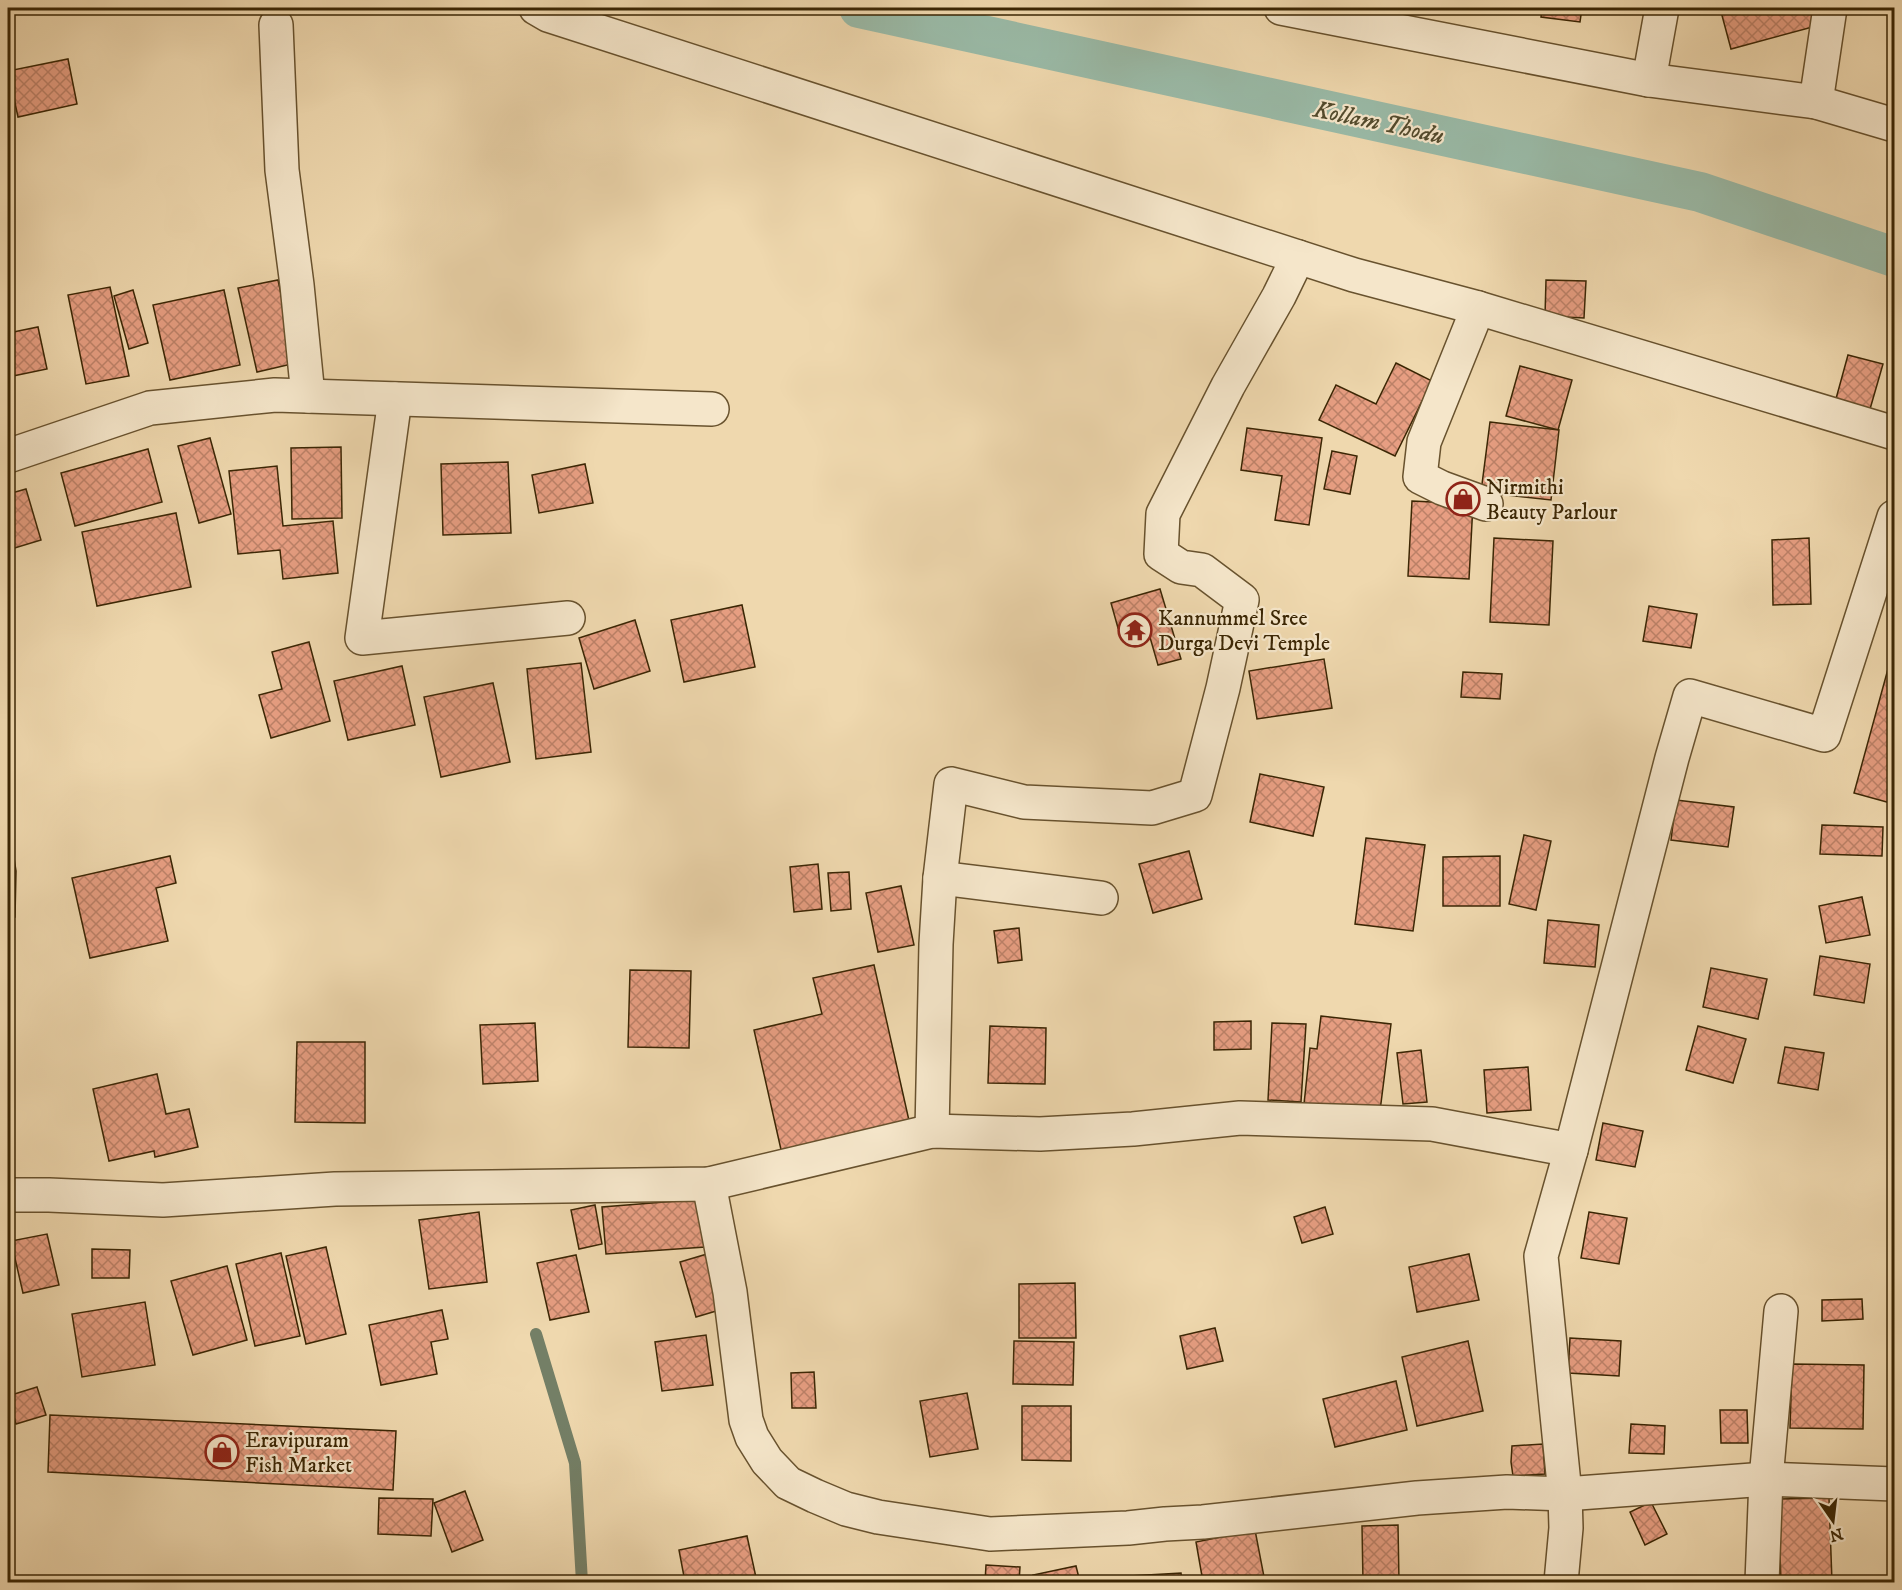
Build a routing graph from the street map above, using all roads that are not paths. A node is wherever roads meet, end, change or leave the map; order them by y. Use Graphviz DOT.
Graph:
graph roads {
  1 [pos="536,8"];
  2 [pos="1287,8"];
  3 [pos="1662,8"];
  4 [pos="1830,8"];
  5 [pos="276,25"];
  6 [pos="1648,80"];
  7 [pos="1816,102"];
  8 [pos="1894,125"];
  9 [pos="1298,256"];
  10 [pos="1478,308"];
  11 [pos="308,396"];
  12 [pos="395,399"];
  13 [pos="712,409"];
  14 [pos="1894,433"];
  15 [pos="8,456"];
  16 [pos="1486,504"];
  17 [pos="1894,517"];
  18 [pos="568,618"];
  19 [pos="940,878"];
  20 [pos="1101,898"];
  21 [pos="932,1131"];
  22 [pos="1571,1150"];
  23 [pos="709,1184"];
  24 [pos="8,1196"];
  25 [pos="1781,1311"];
  26 [pos="1766,1479"];
  27 [pos="1894,1484"];
  28 [pos="1565,1494"];
  29 [pos="1562,1582"];
  30 [pos="1762,1582"];
  1 -- 9 [label="street"];
  2 -- 6 [label="street"];
  3 -- 6 [label="street"];
  4 -- 7 [label="street"];
  5 -- 11 [label="street"];
  6 -- 7 [label="street"];
  7 -- 8 [label="street"];
  9 -- 10 [label="street"];
  9 -- 19 [label="street"];
  10 -- 14 [label="street"];
  10 -- 16 [label="street"];
  11 -- 12 [label="street"];
  11 -- 15 [label="street"];
  12 -- 13 [label="street"];
  12 -- 18 [label="street"];
  17 -- 22 [label="street"];
  19 -- 20 [label="street"];
  19 -- 21 [label="street"];
  21 -- 22 [label="street"];
  21 -- 23 [label="street"];
  22 -- 28 [label="street"];
  23 -- 24 [label="street"];
  23 -- 28 [label="street"];
  25 -- 26 [label="street"];
  26 -- 27 [label="street"];
  26 -- 28 [label="street"];
  26 -- 30 [label="street"];
  28 -- 29 [label="street"];
}
